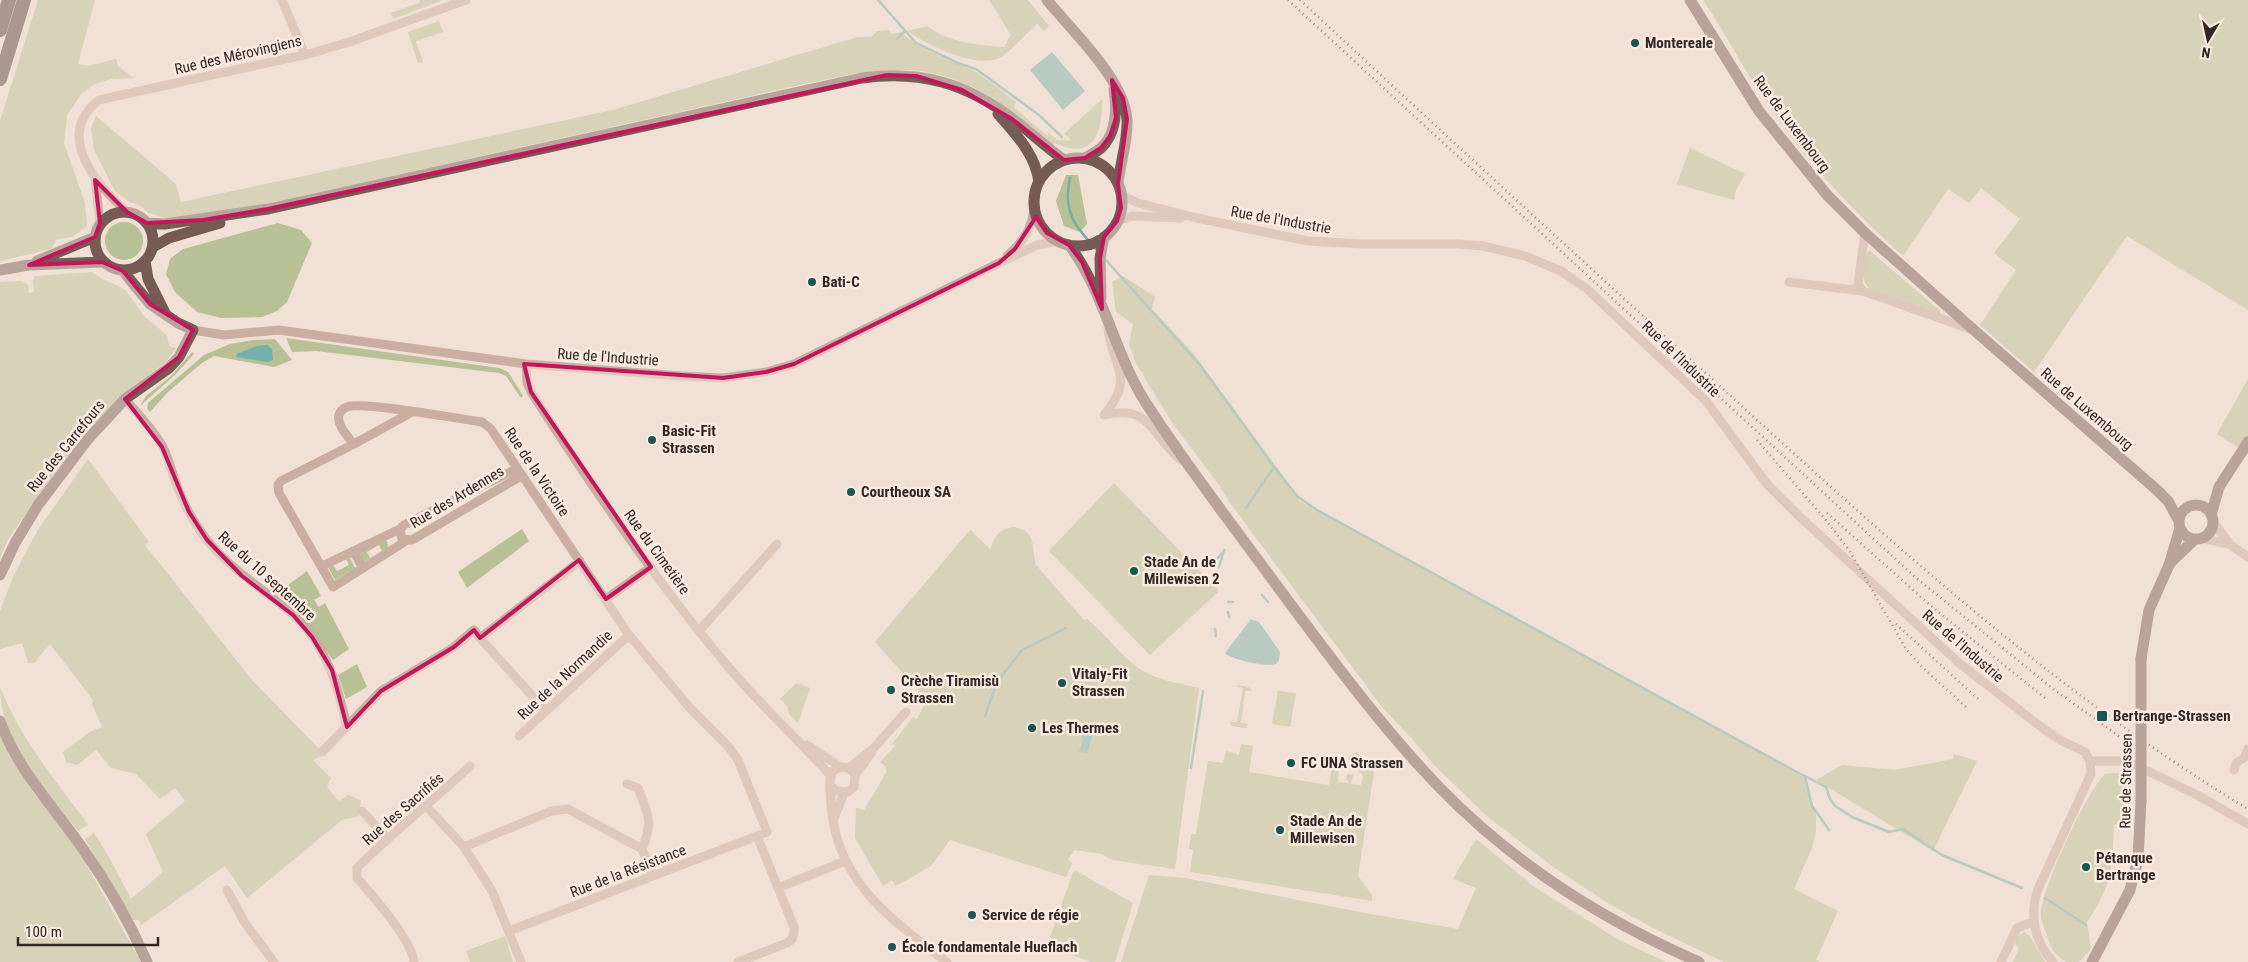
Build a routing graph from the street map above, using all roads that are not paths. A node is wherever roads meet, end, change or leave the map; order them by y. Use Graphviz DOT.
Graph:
graph roads {
  1 [pos="9,0"];
  2 [pos="24,0"];
  3 [pos="282,0"];
  4 [pos="466,0"];
  5 [pos="1048,0"];
  6 [pos="1690,0"];
  7 [pos="0,30"];
  8 [pos="304,55"];
  9 [pos="0,79"];
  10 [pos="1112,80"];
  11 [pos="989,103"];
  12 [pos="1084,158"];
  13 [pos="1064,160"];
  14 [pos="95,180"];
  15 [pos="1039,182"];
  16 [pos="1120,190"];
  17 [pos="1034,208"];
  18 [pos="268,209"];
  19 [pos="127,212"];
  20 [pos="1197,218"];
  21 [pos="1117,222"];
  22 [pos="100,223"];
  23 [pos="147,223"];
  24 [pos="1865,233"];
  25 [pos="1104,237"];
  26 [pos="95,238"];
  27 [pos="1058,241"];
  28 [pos="1069,244"];
  29 [pos="153,248"];
  30 [pos="145,261"];
  31 [pos="102,262"];
  32 [pos="999,263"];
  33 [pos="29,265"];
  34 [pos="0,270"];
  35 [pos="123,271"];
  36 [pos="1789,282"];
  37 [pos="1863,291"];
  38 [pos="1102,308"];
  39 [pos="166,314"];
  40 [pos="1108,325"];
  41 [pos="193,330"];
  42 [pos="1975,331"];
  43 [pos="526,364"];
  44 [pos="126,399"];
  45 [pos="412,412"];
  46 [pos="2248,442"];
  47 [pos="354,444"];
  48 [pos="1190,467"];
  49 [pos="518,473"];
  50 [pos="2219,487"];
  51 [pos="2157,490"];
  52 [pos="2195,506"];
  53 [pos="2212,519"];
  54 [pos="2179,525"];
  55 [pos="400,529"];
  56 [pos="2198,538"];
  57 [pos="406,541"];
  58 [pos="777,544"];
  59 [pos="2231,545"];
  60 [pos="353,552"];
  61 [pos="2248,556"];
  62 [pos="580,561"];
  63 [pos="2169,564"];
  64 [pos="321,565"];
  65 [pos="651,567"];
  66 [pos="363,568"];
  67 [pos="0,575"];
  68 [pos="606,599"];
  69 [pos="699,630"];
  70 [pos="629,634"];
  71 [pos="480,638"];
  72 [pos="546,711"];
  73 [pos="906,712"];
  74 [pos="0,721"];
  75 [pos="347,727"];
  76 [pos="519,736"];
  77 [pos="797,738"];
  78 [pos="2248,750"];
  79 [pos="322,752"];
  80 [pos="2090,761"];
  81 [pos="470,766"];
  82 [pos="848,770"];
  83 [pos="2234,770"];
  84 [pos="830,775"];
  85 [pos="627,784"];
  86 [pos="830,785"];
  87 [pos="844,793"];
  88 [pos="427,807"];
  89 [pos="362,811"];
  90 [pos="832,822"];
  91 [pos="2248,824"];
  92 [pos="757,836"];
  93 [pos="387,838"];
  94 [pos="464,847"];
  95 [pos="642,849"];
  96 [pos="845,861"];
  97 [pos="653,876"];
  98 [pos="778,888"];
  99 [pos="227,890"];
  100 [pos="2033,922"];
  101 [pos="509,931"];
  102 [pos="146,962"];
  103 [pos="274,962"];
  104 [pos="414,962"];
  105 [pos="521,962"];
  106 [pos="738,962"];
  107 [pos="947,962"];
  108 [pos="1699,962"];
  109 [pos="2001,962"];
  110 [pos="2053,962"];
  111 [pos="2092,962"];
  1 -- 7 [label="highway"];
  2 -- 9 [label="highway"];
  3 -- 8 [label="street"];
  4 -- 8 [label="street, Rue des Mérovingiens"];
  5 -- 10 [label="main road"];
  6 -- 24 [label="main road, Rue de Luxembourg"];
  8 -- 14 [label="street, Rue des Mérovingiens"];
  10 -- 12 [label="main road"];
  10 -- 16 [label="main road"];
  11 -- 13 [label="main road"];
  11 -- 15 [label="main road"];
  11 -- 18 [label="main road"];
  12 -- 13 [label="main road"];
  12 -- 16 [label="main road"];
  13 -- 15 [label="main road"];
  14 -- 19 [label="street, Rue des Mérovingiens"];
  14 -- 22 [label="street, Rue des Mérovingiens"];
  15 -- 17 [label="main road"];
  16 -- 20 [label="street, Rue de l'Industrie"];
  16 -- 21 [label="main road"];
  17 -- 27 [label="main road"];
  17 -- 32 [label="street, Rue de l'Industrie"];
  18 -- 23 [label="main road"];
  18 -- 29 [label="main road"];
  19 -- 22 [label="main road"];
  19 -- 23 [label="main road"];
  20 -- 21 [label="street, Rue de l'Industrie"];
  20 -- 80 [label="street, Rue de l'Industrie"];
  21 -- 25 [label="main road"];
  22 -- 26 [label="main road"];
  23 -- 29 [label="main road"];
  24 -- 37 [label="street"];
  24 -- 42 [label="main road, Rue de Luxembourg"];
  25 -- 28 [label="main road"];
  25 -- 38 [label="main road"];
  26 -- 31 [label="main road"];
  26 -- 33 [label="main road"];
  27 -- 28 [label="main road"];
  27 -- 32 [label="street, Rue de l'Industrie"];
  28 -- 38 [label="main road"];
  29 -- 30 [label="main road"];
  30 -- 35 [label="main road"];
  30 -- 39 [label="main road"];
  31 -- 33 [label="main road"];
  31 -- 35 [label="main road"];
  32 -- 43 [label="street, Rue de l'Industrie"];
  33 -- 34 [label="main road"];
  35 -- 39 [label="main road"];
  36 -- 37 [label="street, Rue de Luxembourg"];
  37 -- 42 [label="street, Rue de Luxembourg"];
  38 -- 40 [label="main road"];
  39 -- 41 [label="main road"];
  40 -- 48 [label="main road"];
  40 -- 48 [label="street"];
  41 -- 43 [label="street, Rue de l'Industrie"];
  41 -- 44 [label="main road, Rue des Carrefours"];
  42 -- 51 [label="main road, Rue de Luxembourg"];
  43 -- 65 [label="street, Rue du Cimetière"];
  44 -- 67 [label="main road, Rue des Carrefours"];
  44 -- 75 [label="street, Rue du 10 septembre"];
  45 -- 47 [label="street"];
  45 -- 47 [label="street, Rue de la Victoire"];
  45 -- 49 [label="street, Rue de la Victoire"];
  46 -- 50 [label="main road"];
  47 -- 64 [label="street"];
  48 -- 108 [label="main road"];
  49 -- 55 [label="street, Rue des Ardennes"];
  49 -- 57 [label="street, Rue des Ardennes"];
  49 -- 62 [label="street, Rue de la Victoire"];
  50 -- 52 [label="main road"];
  50 -- 53 [label="main road"];
  51 -- 52 [label="main road, Rue de Luxembourg"];
  51 -- 54 [label="main road, Rue de Luxembourg"];
  52 -- 53 [label="main road"];
  52 -- 54 [label="main road"];
  53 -- 56 [label="main road"];
  53 -- 59 [label="street"];
  54 -- 56 [label="main road"];
  54 -- 63 [label="main road, Rue de Strassen"];
  55 -- 57 [label="street, Rue des Ardennes"];
  55 -- 60 [label="street, Rue des Ardennes"];
  56 -- 59 [label="street"];
  56 -- 63 [label="main road, Rue de Strassen"];
  57 -- 66 [label="street, Rue des Ardennes"];
  58 -- 69 [label="street"];
  59 -- 61 [label="street"];
  60 -- 64 [label="street, Rue des Ardennes"];
  60 -- 66 [label="street"];
  62 -- 68 [label="street, Rue de la Victoire"];
  62 -- 71 [label="street"];
  63 -- 111 [label="main road, Rue de Strassen, bridge"];
  64 -- 66 [label="street, Rue des Ardennes"];
  65 -- 68 [label="street"];
  65 -- 69 [label="street, Rue du Cimetière"];
  68 -- 70 [label="street, Rue de la Victoire"];
  69 -- 77 [label="street, Rue du Cimetière"];
  70 -- 72 [label="street, Rue de la Normandie"];
  70 -- 92 [label="street, Rue de la Victoire"];
  71 -- 72 [label="street"];
  71 -- 75 [label="street"];
  72 -- 76 [label="street, Rue de la Normandie"];
  73 -- 82 [label="street"];
  74 -- 102 [label="main road"];
  75 -- 79 [label="street"];
  77 -- 82 [label="street, Rue du Cimetière"];
  77 -- 84 [label="street, Rue du Cimetière"];
  78 -- 83 [label="street"];
  80 -- 91 [label="street"];
  80 -- 100 [label="street"];
  81 -- 88 [label="street, Rue des Sacrifiés"];
  82 -- 84 [label="street"];
  82 -- 87 [label="street"];
  84 -- 86 [label="street"];
  85 -- 95 [label="street"];
  86 -- 87 [label="street"];
  86 -- 90 [label="street"];
  87 -- 90 [label="street"];
  88 -- 93 [label="street, Rue des Sacrifiés"];
  88 -- 94 [label="street"];
  89 -- 93 [label="street"];
  90 -- 96 [label="street"];
  92 -- 97 [label="street, Rue de la Résistance"];
  92 -- 98 [label="street"];
  93 -- 104 [label="street, Rue des Sacrifiés"];
  94 -- 95 [label="street"];
  94 -- 101 [label="street"];
  95 -- 97 [label="street"];
  96 -- 98 [label="street"];
  96 -- 107 [label="street"];
  97 -- 101 [label="street, Rue de la Résistance"];
  98 -- 106 [label="street"];
  99 -- 103 [label="street"];
  100 -- 109 [label="street"];
  100 -- 110 [label="street"];
  101 -- 105 [label="street"];
}
